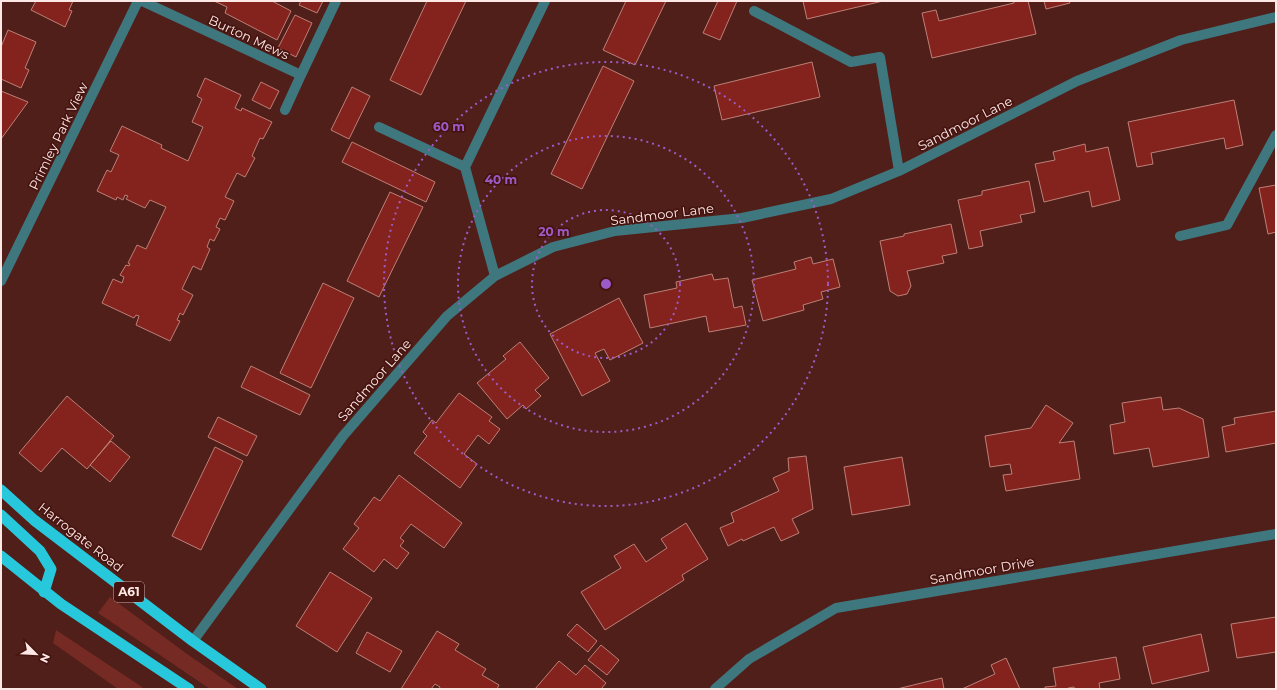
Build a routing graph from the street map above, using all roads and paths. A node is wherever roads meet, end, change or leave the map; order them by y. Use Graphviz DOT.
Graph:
graph roads {
  1 [pos="138,1"];
  2 [pos="142,1"];
  3 [pos="336,1"];
  4 [pos="545,1"];
  5 [pos="754,11"];
  6 [pos="1276,17"];
  7 [pos="301,75"];
  8 [pos="285,110"];
  9 [pos="379,126"];
  10 [pos="1276,135"];
  11 [pos="465,167"];
  12 [pos="899,171"];
  13 [pos="1180,236"];
  14 [pos="495,276"];
  15 [pos="1,281"];
  16 [pos="1,490"];
  17 [pos="1,515"];
  18 [pos="1276,534"];
  19 [pos="1,556"];
  20 [pos="44,592"];
  21 [pos="193,641"];
  22 [pos="189,689"];
  23 [pos="261,689"];
  24 [pos="715,689"];
  1 -- 15 [label="street, Primley Park View"];
  2 -- 7 [label="street, Burton Mews"];
  3 -- 7 [label="street"];
  4 -- 11 [label="street"];
  5 -- 12 [label="street"];
  6 -- 12 [label="street, Sandmoor Lane"];
  7 -- 8 [label="street"];
  9 -- 11 [label="street"];
  10 -- 13 [label="street"];
  11 -- 14 [label="street"];
  12 -- 14 [label="street, Sandmoor Lane"];
  14 -- 21 [label="street, Sandmoor Lane"];
  16 -- 21 [label="highway, Harrogate Road / A61"];
  17 -- 20 [label="highway"];
  18 -- 24 [label="street, Sandmoor Drive"];
  19 -- 20 [label="highway"];
  20 -- 22 [label="highway"];
  21 -- 23 [label="highway, Harrogate Road / A61"];
}
